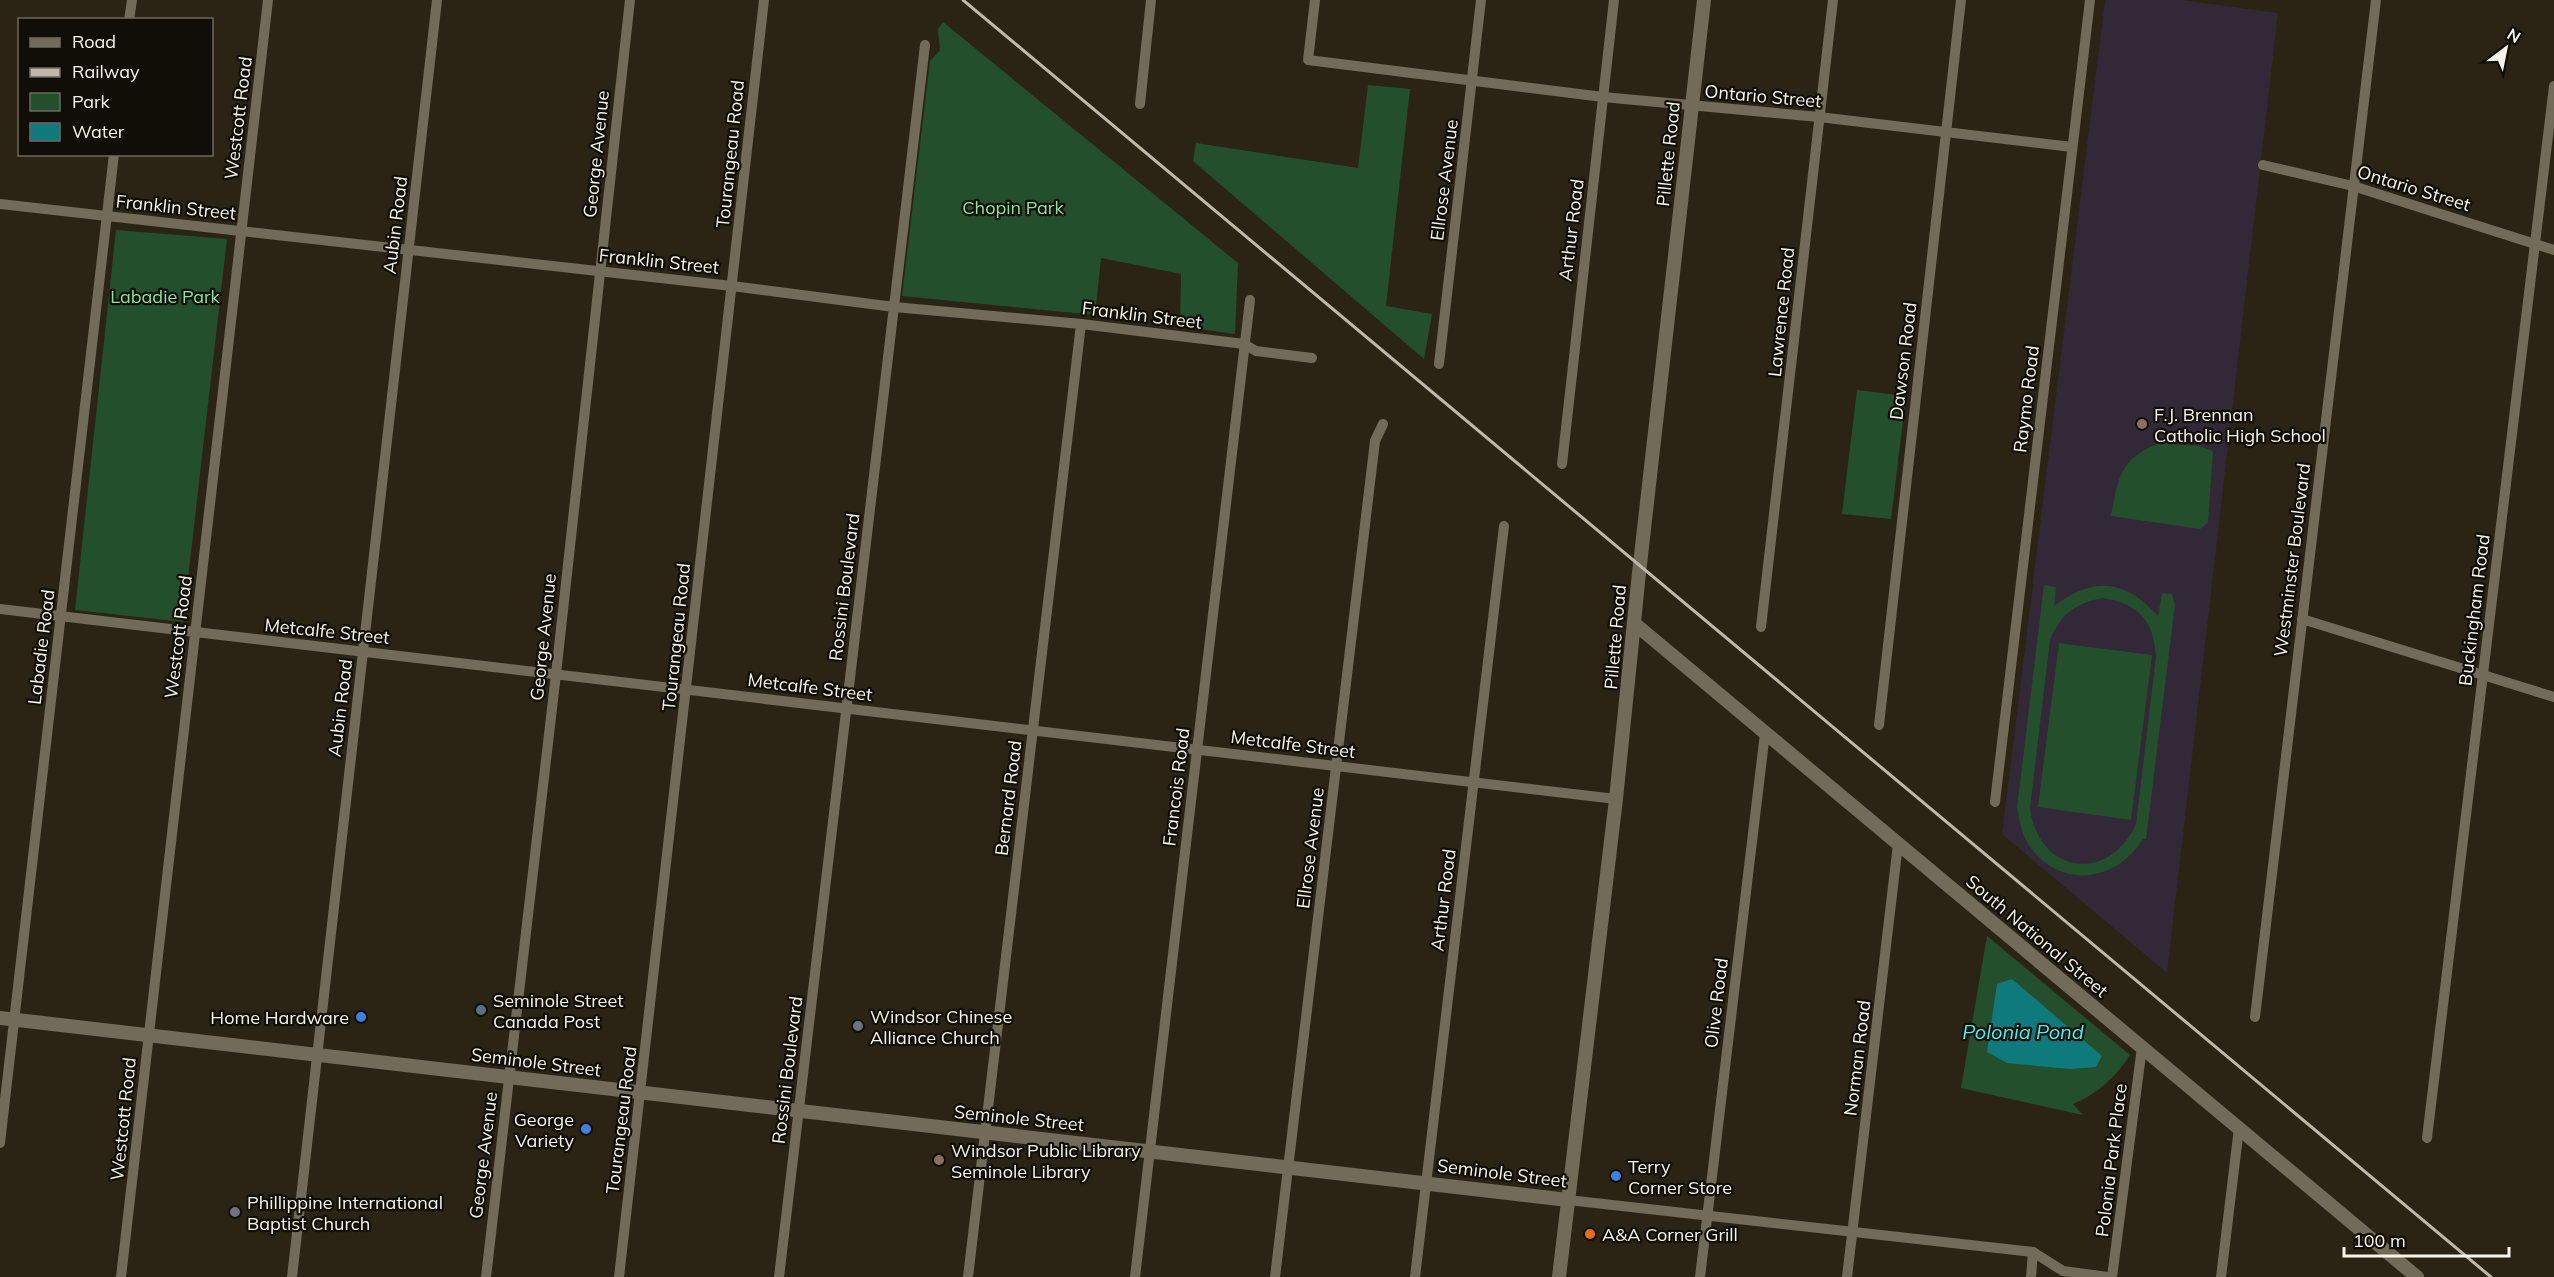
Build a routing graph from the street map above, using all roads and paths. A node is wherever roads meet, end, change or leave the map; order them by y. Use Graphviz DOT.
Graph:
graph roads {
  1 [pos="132,0"];
  2 [pos="268,0"];
  3 [pos="437,0"];
  4 [pos="630,0"];
  5 [pos="764,0"];
  6 [pos="1151,0"];
  7 [pos="1315,0"];
  8 [pos="1481,0"];
  9 [pos="1614,0"];
  10 [pos="1704,0"];
  11 [pos="1833,0"];
  12 [pos="1961,0"];
  13 [pos="2090,0"];
  14 [pos="2376,0"];
  15 [pos="129,18"];
  16 [pos="925,45"];
  17 [pos="1472,80"];
  18 [pos="2554,86"];
  19 [pos="1603,97"];
  20 [pos="1140,104"];
  21 [pos="1691,106"];
  22 [pos="1819,117"];
  23 [pos="1946,132"];
  24 [pos="2072,147"];
  25 [pos="114,156"];
  26 [pos="2263,165"];
  27 [pos="2353,186"];
  28 [pos="0,204"];
  29 [pos="107,216"];
  30 [pos="241,231"];
  31 [pos="2535,244"];
  32 [pos="409,250"];
  33 [pos="2554,250"];
  34 [pos="600,271"];
  35 [pos="732,286"];
  36 [pos="1250,300"];
  37 [pos="894,307"];
  38 [pos="1081,324"];
  39 [pos="1244,344"];
  40 [pos="1311,358"];
  41 [pos="1439,364"];
  42 [pos="1383,424"];
  43 [pos="1562,464"];
  44 [pos="1504,526"];
  45 [pos="0,609"];
  46 [pos="61,616"];
  47 [pos="2302,618"];
  48 [pos="1635,624"];
  49 [pos="1761,627"];
  50 [pos="195,632"];
  51 [pos="363,651"];
  52 [pos="556,674"];
  53 [pos="2483,675"];
  54 [pos="687,689"];
  55 [pos="2554,697"];
  56 [pos="846,708"];
  57 [pos="1879,725"];
  58 [pos="1032,730"];
  59 [pos="1766,733"];
  60 [pos="1197,749"];
  61 [pos="1336,766"];
  62 [pos="1474,782"];
  63 [pos="1616,799"];
  64 [pos="1995,802"];
  65 [pos="1898,844"];
  66 [pos="2255,1017"];
  67 [pos="0,1018"];
  68 [pos="14,1019"];
  69 [pos="149,1034"];
  70 [pos="2142,1047"];
  71 [pos="317,1054"];
  72 [pos="509,1076"];
  73 [pos="640,1094"];
  74 [pos="798,1112"];
  75 [pos="2239,1128"];
  76 [pos="985,1132"];
  77 [pos="2427,1138"];
  78 [pos="0,1143"];
  79 [pos="1150,1150"];
  80 [pos="1288,1166"];
  81 [pos="1426,1182"];
  82 [pos="1568,1200"];
  83 [pos="1707,1214"];
  84 [pos="1853,1232"];
  85 [pos="2033,1252"];
  86 [pos="2415,1276"];
  87 [pos="121,1277"];
  88 [pos="292,1277"];
  89 [pos="486,1277"];
  90 [pos="619,1277"];
  91 [pos="779,1277"];
  92 [pos="968,1277"];
  93 [pos="1135,1277"];
  94 [pos="1275,1277"];
  95 [pos="1415,1277"];
  96 [pos="1559,1277"];
  97 [pos="1700,1277"];
  98 [pos="1847,1277"];
  99 [pos="2031,1277"];
  100 [pos="2110,1277"];
  101 [pos="2221,1277"];
  1 -- 15 [label="street"];
  2 -- 30 [label="street, Westcott Road"];
  3 -- 32 [label="street, Aubin Road"];
  4 -- 34 [label="street, George Avenue"];
  5 -- 35 [label="street, Tourangeau Road"];
  6 -- 20 [label="street"];
  7 -- 17 [label="street, Ontario Street"];
  8 -- 17 [label="street, Ellrose Avenue"];
  9 -- 19 [label="street, Arthur Road"];
  10 -- 21 [label="street, Pillette Road"];
  11 -- 22 [label="street, Lawrence Road"];
  12 -- 23 [label="street, Dawson Road"];
  13 -- 24 [label="street, Raymo Road"];
  14 -- 27 [label="street, Westminster Boulevard"];
  16 -- 37 [label="street, Rossini Boulevard"];
  17 -- 19 [label="street, Ontario Street"];
  17 -- 41 [label="street, Ellrose Avenue"];
  18 -- 31 [label="street, Buckingham Road"];
  19 -- 21 [label="street, Ontario Street"];
  19 -- 43 [label="street, Arthur Road"];
  21 -- 22 [label="street, Ontario Street"];
  21 -- 48 [label="street, Pillette Road"];
  22 -- 23 [label="street, Ontario Street"];
  22 -- 49 [label="street, Lawrence Road"];
  23 -- 24 [label="street, Ontario Street"];
  23 -- 57 [label="street, Dawson Road"];
  24 -- 64 [label="street, Raymo Road"];
  25 -- 29 [label="street, Labadie Road"];
  26 -- 27 [label="street, Ontario Street"];
  27 -- 31 [label="street, Ontario Street"];
  27 -- 47 [label="street, Westminster Boulevard"];
  28 -- 29 [label="street, Franklin Street"];
  29 -- 30 [label="street, Franklin Street"];
  29 -- 46 [label="street, Labadie Road"];
  30 -- 32 [label="street, Franklin Street"];
  30 -- 50 [label="street, Westcott Road"];
  31 -- 33 [label="street, Ontario Street"];
  31 -- 53 [label="street, Buckingham Road"];
  32 -- 34 [label="street, Franklin Street"];
  32 -- 51 [label="street, Aubin Road"];
  34 -- 35 [label="street, Franklin Street"];
  34 -- 52 [label="street, George Avenue"];
  35 -- 37 [label="street, Franklin Street"];
  35 -- 54 [label="street, Tourangeau Road"];
  36 -- 39 [label="street, Francois Road"];
  37 -- 38 [label="street, Franklin Street"];
  37 -- 56 [label="street, Rossini Boulevard"];
  38 -- 39 [label="street, Franklin Street"];
  38 -- 58 [label="street, Bernard Road"];
  39 -- 40 [label="street, Franklin Street"];
  39 -- 60 [label="street, Francois Road"];
  42 -- 61 [label="street, Ellrose Avenue"];
  44 -- 62 [label="street, Arthur Road"];
  45 -- 46 [label="street, Metcalfe Street"];
  46 -- 50 [label="street, Metcalfe Street"];
  46 -- 68 [label="street, Labadie Road"];
  47 -- 53 [label="street"];
  47 -- 66 [label="street, Westminster Boulevard"];
  48 -- 59 [label="street, South National Street"];
  48 -- 63 [label="street, Pillette Road"];
  50 -- 51 [label="street, Metcalfe Street"];
  50 -- 69 [label="street, Westcott Road"];
  51 -- 52 [label="street, Metcalfe Street"];
  51 -- 71 [label="street, Aubin Road"];
  52 -- 54 [label="street, Metcalfe Street"];
  52 -- 72 [label="street, George Avenue"];
  53 -- 55 [label="street"];
  53 -- 77 [label="street, Buckingham Road"];
  54 -- 56 [label="street, Metcalfe Street"];
  54 -- 73 [label="street, Tourangeau Road"];
  56 -- 58 [label="street, Metcalfe Street"];
  56 -- 74 [label="street, Rossini Boulevard"];
  58 -- 60 [label="street, Metcalfe Street"];
  58 -- 76 [label="street, Bernard Road"];
  59 -- 65 [label="street, South National Street"];
  59 -- 83 [label="street, Olive Road"];
  60 -- 61 [label="street, Metcalfe Street"];
  60 -- 79 [label="street, Francois Road"];
  61 -- 62 [label="street, Metcalfe Street"];
  61 -- 80 [label="street, Ellrose Avenue"];
  62 -- 63 [label="street, Metcalfe Street"];
  62 -- 81 [label="street, Arthur Road"];
  63 -- 82 [label="street, Pillette Road"];
  65 -- 70 [label="street, South National Street"];
  65 -- 84 [label="street, Norman Road"];
  67 -- 68 [label="street, Seminole Street"];
  68 -- 69 [label="street, Seminole Street"];
  68 -- 78 [label="street, Labadie Road"];
  69 -- 71 [label="street, Seminole Street"];
  69 -- 87 [label="street, Westcott Road"];
  70 -- 75 [label="street, South National Street"];
  70 -- 100 [label="street, Polonia Park Place"];
  71 -- 72 [label="street, Seminole Street"];
  71 -- 88 [label="street, Aubin Road"];
  72 -- 73 [label="street, Seminole Street"];
  72 -- 89 [label="street, George Avenue"];
  73 -- 74 [label="street, Seminole Street"];
  73 -- 90 [label="street, Tourangeau Road"];
  74 -- 76 [label="street, Seminole Street"];
  74 -- 91 [label="street, Rossini Boulevard"];
  75 -- 86 [label="street, South National Street"];
  75 -- 101 [label="street"];
  76 -- 79 [label="street, Seminole Street"];
  76 -- 92 [label="street, Bernard Road"];
  79 -- 80 [label="street, Seminole Street"];
  79 -- 93 [label="street, Francois Road"];
  80 -- 81 [label="street, Seminole Street"];
  80 -- 94 [label="street, Ellrose Avenue"];
  81 -- 82 [label="street, Seminole Street"];
  81 -- 95 [label="street, Arthur Road"];
  82 -- 83 [label="street, Seminole Street"];
  82 -- 96 [label="street, Pillette Road"];
  83 -- 84 [label="street, Seminole Street"];
  83 -- 97 [label="street, Olive Road"];
  84 -- 85 [label="street, Seminole Street"];
  84 -- 98 [label="street, Norman Road"];
  85 -- 99 [label="street"];
  85 -- 100 [label="street, Polonia Park Place"];
}
